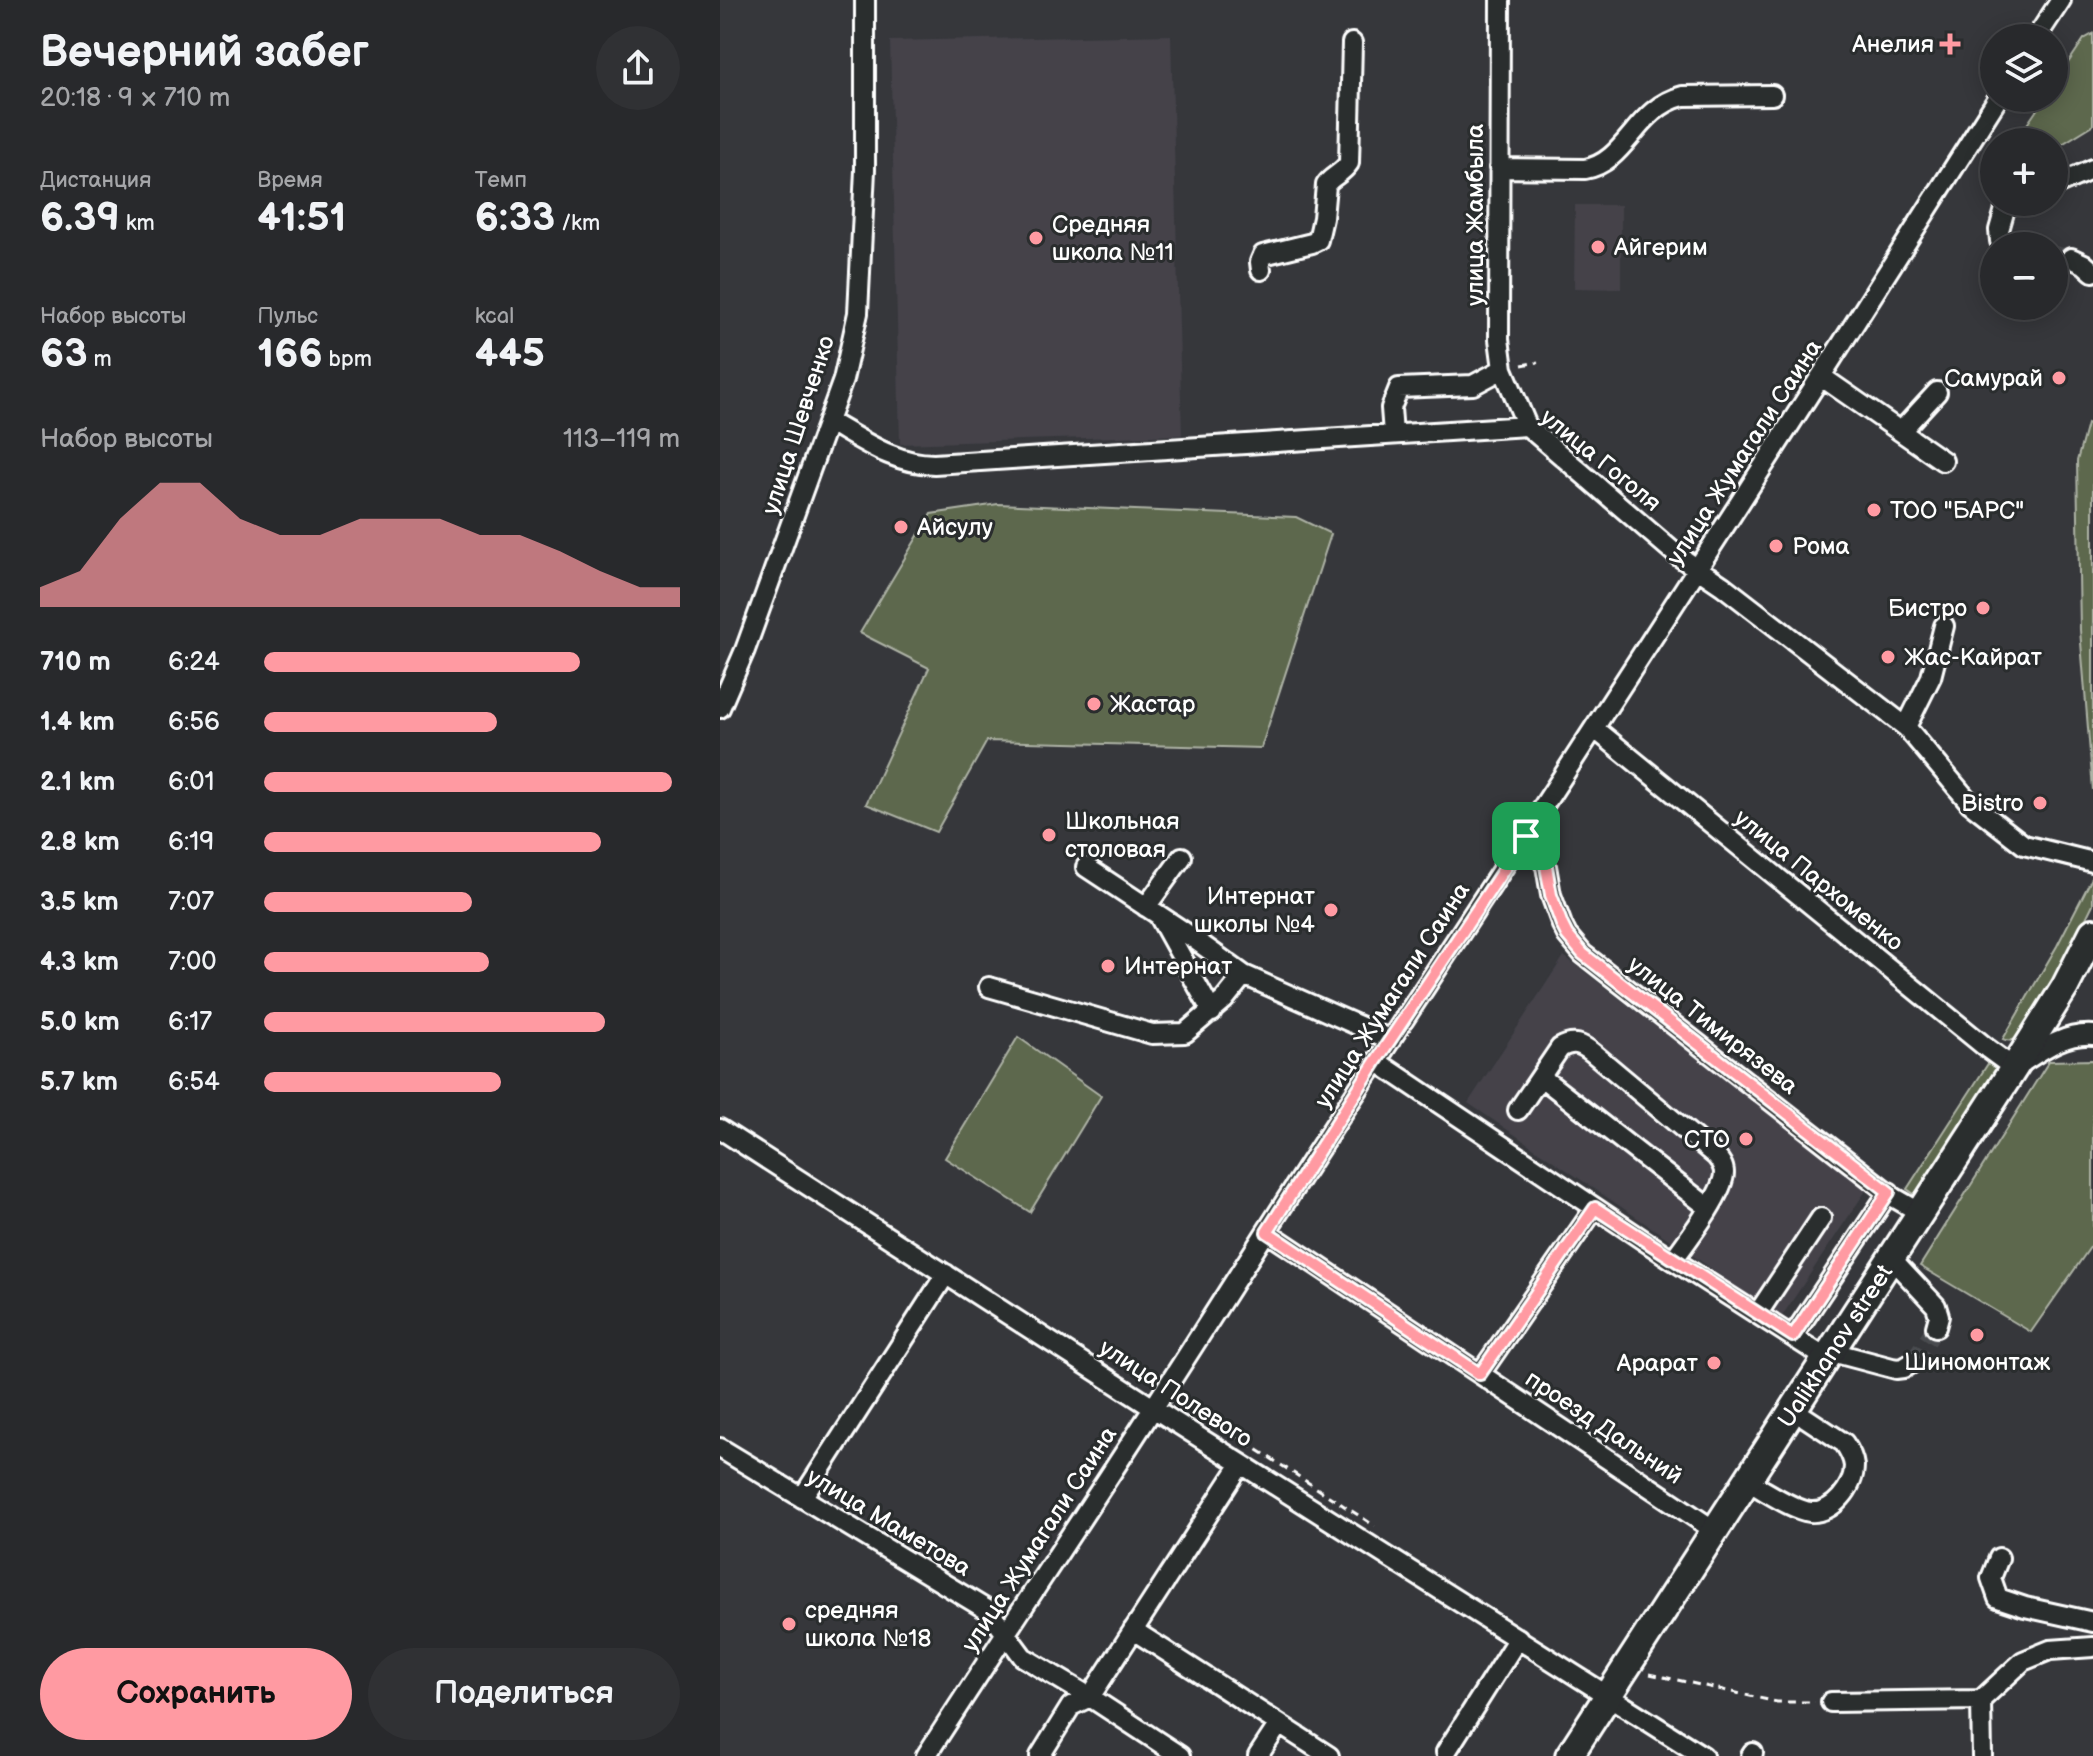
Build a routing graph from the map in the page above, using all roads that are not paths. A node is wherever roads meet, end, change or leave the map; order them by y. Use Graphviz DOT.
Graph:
graph roads {
  1 [pos="865,0"];
  2 [pos="1500,0"];
  3 [pos="2061,0"];
  4 [pos="2045,24"];
  5 [pos="1352,43"];
  6 [pos="1772,95"];
  7 [pos="1989,112"];
  8 [pos="1499,168"];
  9 [pos="2093,169"];
  10 [pos="2068,180"];
  11 [pos="2071,258"];
  12 [pos="1261,270"];
  13 [pos="2093,272"];
  14 [pos="1503,369"];
  15 [pos="1822,377"];
  16 [pos="1937,392"];
  17 [pos="828,421"];
  18 [pos="1527,426"];
  19 [pos="1901,431"];
  20 [pos="1393,434"];
  21 [pos="1943,461"];
  22 [pos="1699,568"];
  23 [pos="1944,626"];
  24 [pos="720,708"];
  25 [pos="1906,727"];
  26 [pos="1594,728"];
  27 [pos="1526,836"];
  28 [pos="1182,857"];
  29 [pos="2093,862"];
  30 [pos="1086,867"];
  31 [pos="1152,911"];
  32 [pos="2093,932"];
  33 [pos="1244,975"];
  34 [pos="989,987"];
  35 [pos="1212,1012"];
  36 [pos="2093,1035"];
  37 [pos="1391,1040"];
  38 [pos="1376,1061"];
  39 [pos="2014,1068"];
  40 [pos="1541,1077"];
  41 [pos="1518,1110"];
  42 [pos="720,1129"];
  43 [pos="1889,1192"];
  44 [pos="1595,1208"];
  45 [pos="1709,1208"];
  46 [pos="1921,1213"];
  47 [pos="1821,1218"];
  48 [pos="1267,1232"];
  49 [pos="1892,1259"];
  50 [pos="1673,1260"];
  51 [pos="946,1274"];
  52 [pos="1758,1313"];
  53 [pos="1936,1327"];
  54 [pos="1793,1336"];
  55 [pos="1830,1356"];
  56 [pos="1912,1363"];
  57 [pos="1480,1374"];
  58 [pos="1154,1407"];
  59 [pos="1794,1410"];
  60 [pos="720,1448"];
  61 [pos="1241,1464"];
  62 [pos="1747,1481"];
  63 [pos="802,1498"];
  64 [pos="1714,1530"];
  65 [pos="1999,1558"];
  66 [pos="2093,1622"];
  67 [pos="1133,1630"];
  68 [pos="1005,1633"];
  69 [pos="1518,1638"];
  70 [pos="2093,1647"];
  71 [pos="1608,1696"];
  72 [pos="1090,1697"];
  73 [pos="1981,1700"];
  74 [pos="1831,1702"];
  75 [pos="1279,1724"];
  76 [pos="1446,1752"];
  77 [pos="926,1756"];
  78 [pos="1040,1756"];
  79 [pos="1180,1756"];
  80 [pos="1258,1756"];
  81 [pos="1329,1756"];
  82 [pos="1569,1756"];
  83 [pos="1703,1756"];
  84 [pos="1982,1756"];
  1 -- 17 [label="street, улица Шевченко"];
  2 -- 8 [label="street, улица Жамбыла"];
  3 -- 4 [label="street"];
  5 -- 12 [label="street"];
  6 -- 8 [label="street"];
  7 -- 15 [label="street, улица Жумагали Саина"];
  8 -- 14 [label="street, улица Жамбыла"];
  9 -- 10 [label="street"];
  11 -- 13 [label="street"];
  14 -- 18 [label="street, улица Жамбыла"];
  14 -- 20 [label="street"];
  15 -- 19 [label="street"];
  15 -- 22 [label="street, улица Жумагали Саина"];
  16 -- 19 [label="street"];
  17 -- 20 [label="street, улица Гоголя"];
  17 -- 24 [label="street, улица Шевченко"];
  18 -- 20 [label="street, улица Гоголя"];
  18 -- 22 [label="street, улица Гоголя"];
  19 -- 21 [label="street"];
  22 -- 25 [label="street, улица Гоголя"];
  22 -- 26 [label="street, улица Жумагали Саина"];
  23 -- 25 [label="street"];
  25 -- 29 [label="street, улица Гоголя"];
  26 -- 27 [label="street, улица Жумагали Саина"];
  26 -- 39 [label="street, улица Пархоменко"];
  27 -- 37 [label="street, улица Жумагали Саина"];
  27 -- 43 [label="street, улица Тимирязева"];
  28 -- 31 [label="street"];
  30 -- 31 [label="street"];
  31 -- 33 [label="street"];
  31 -- 35 [label="street"];
  32 -- 39 [label="highway, Ualikhanov street"];
  33 -- 35 [label="street"];
  33 -- 37 [label="street"];
  34 -- 35 [label="street"];
  36 -- 39 [label="street"];
  37 -- 38 [label="street, улица Жумагали Саина"];
  38 -- 44 [label="street"];
  38 -- 48 [label="street, улица Жумагали Саина"];
  39 -- 46 [label="highway, Ualikhanov street"];
  40 -- 41 [label="street"];
  40 -- 45 [label="street"];
  40 -- 45 [label="street"];
  42 -- 51 [label="street, улица Полевого"];
  43 -- 46 [label="street, улица Тимирязева"];
  43 -- 54 [label="street"];
  44 -- 50 [label="street"];
  44 -- 57 [label="street"];
  45 -- 50 [label="street"];
  46 -- 49 [label="highway, Ualikhanov street"];
  47 -- 52 [label="street"];
  48 -- 57 [label="street, проезд Дальний"];
  48 -- 58 [label="street, улица Жумагали Саина"];
  49 -- 53 [label="street"];
  49 -- 55 [label="highway, Ualikhanov street"];
  50 -- 52 [label="street"];
  51 -- 58 [label="street, улица Полевого"];
  51 -- 63 [label="street"];
  52 -- 54 [label="street"];
  54 -- 55 [label="street"];
  55 -- 56 [label="street"];
  55 -- 59 [label="highway, Ualikhanov street"];
  57 -- 64 [label="street, проезд Дальний"];
  58 -- 61 [label="street, улица Полевого"];
  58 -- 68 [label="street, улица Жумагали Саина"];
  59 -- 62 [label="highway, Ualikhanov street"];
  59 -- 62 [label="street"];
  60 -- 63 [label="street, улица Маметова"];
  61 -- 67 [label="street"];
  61 -- 69 [label="street, улица Полевого"];
  62 -- 64 [label="highway, Ualikhanov street"];
  63 -- 68 [label="street, улица Маметова"];
  64 -- 71 [label="highway, Ualikhanov street"];
  65 -- 66 [label="street"];
  67 -- 72 [label="street"];
  67 -- 75 [label="street"];
  68 -- 72 [label="street, улица Маметова"];
  68 -- 77 [label="street, улица Жумагали Саина"];
  69 -- 71 [label="street, улица Полевого"];
  69 -- 76 [label="street"];
  70 -- 73 [label="street"];
  71 -- 82 [label="highway, Ualikhanov street"];
  71 -- 83 [label="street, улица Полевого"];
  72 -- 78 [label="street"];
  72 -- 79 [label="street, улица Маметова"];
  73 -- 74 [label="street"];
  73 -- 84 [label="street"];
  75 -- 80 [label="street"];
  75 -- 81 [label="street"];
}
